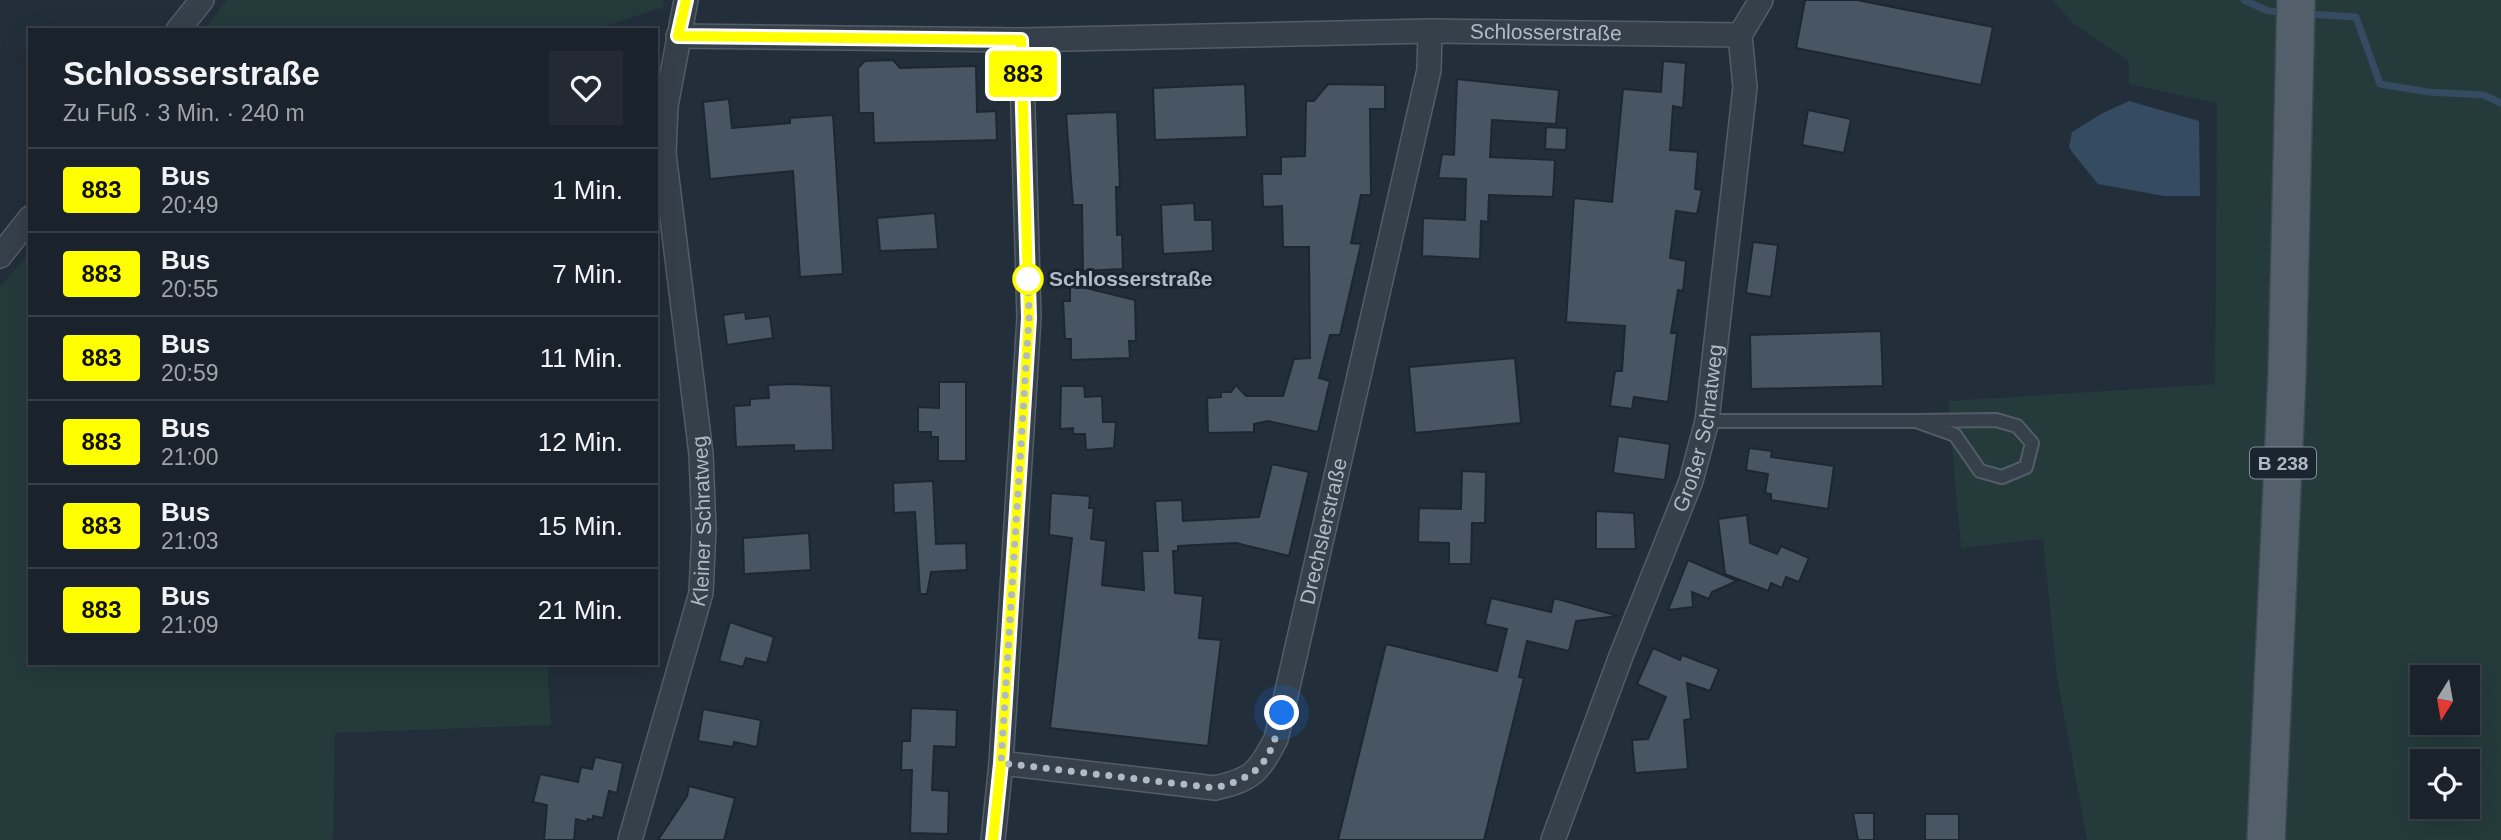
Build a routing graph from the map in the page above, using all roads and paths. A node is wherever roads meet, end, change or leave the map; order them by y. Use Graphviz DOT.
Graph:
graph roads {
  1 [pos="202,0"];
  2 [pos="686,0"];
  3 [pos="1761,0"];
  4 [pos="2296,11"];
  5 [pos="180,28"];
  6 [pos="1430,31"];
  7 [pos="1740,35"];
  8 [pos="678,36"];
  9 [pos="1021,40"];
  10 [pos="660,155"];
  11 [pos="28,221"];
  12 [pos="0,256"];
  13 [pos="1707,421"];
  14 [pos="1916,421"];
  15 [pos="1001,763"];
  16 [pos="631,840"];
  17 [pos="993,840"];
  18 [pos="1553,840"];
  19 [pos="2266,840"];
  1 -- 5 [label="street"];
  2 -- 8 [label="street, Kleiner Schratweg"];
  3 -- 7 [label="street"];
  4 -- 19 [label="main road, B 238"];
  6 -- 7 [label="street, Schlosserstraße"];
  6 -- 9 [label="street, Schlosserstraße"];
  6 -- 15 [label="street, Drechslerstraße"];
  7 -- 13 [label="street, Großer Schratweg"];
  8 -- 9 [label="street, Schlosserstraße"];
  8 -- 10 [label="street, Kleiner Schratweg"];
  9 -- 15 [label="street"];
  10 -- 16 [label="street, Kleiner Schratweg"];
  11 -- 12 [label="street"];
  13 -- 14 [label="lane"];
  13 -- 18 [label="street, Großer Schratweg"];
  14 -- 14 [label="lane"];
  15 -- 17 [label="street"];
}
